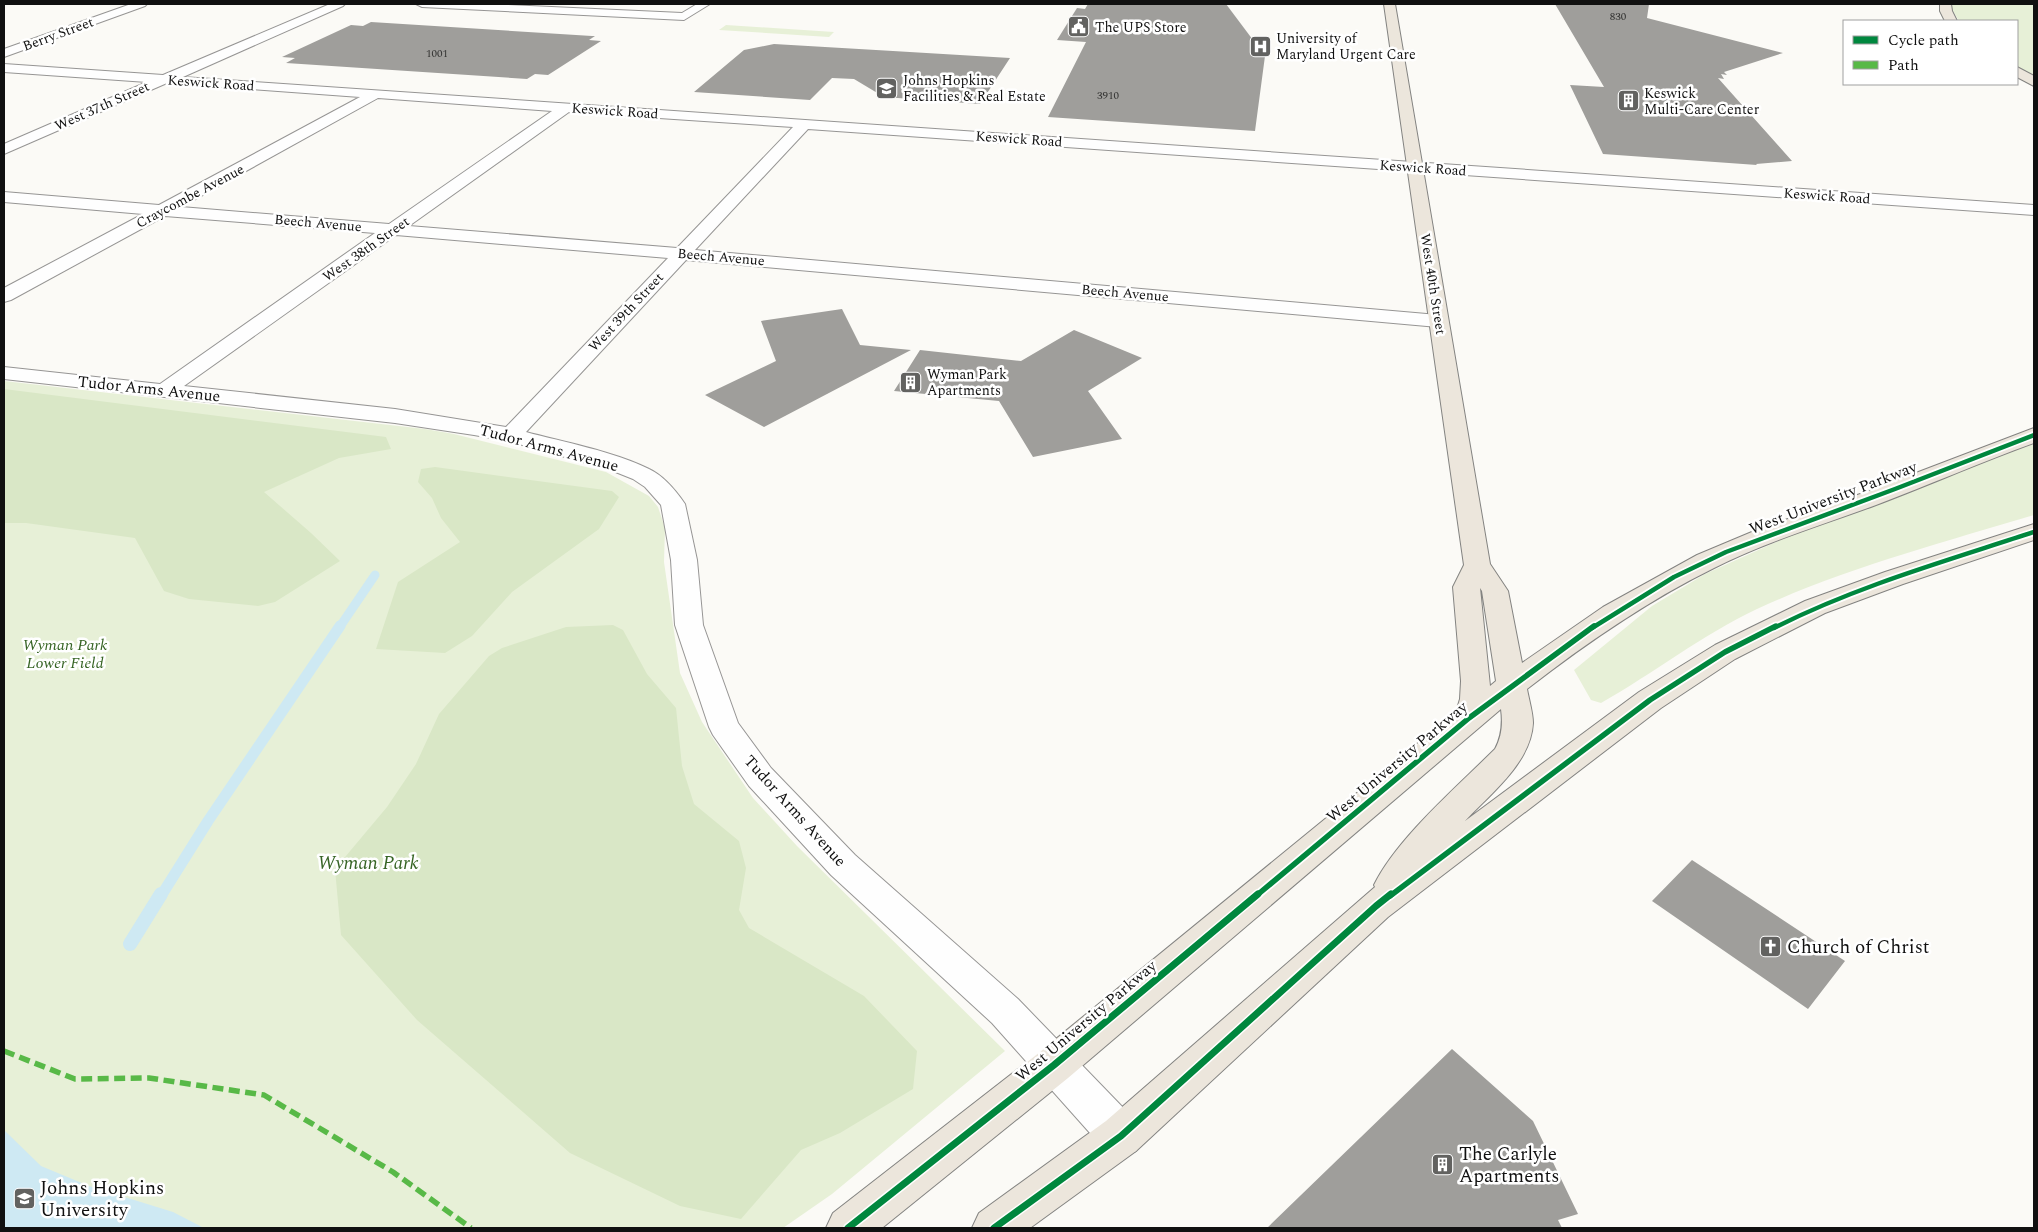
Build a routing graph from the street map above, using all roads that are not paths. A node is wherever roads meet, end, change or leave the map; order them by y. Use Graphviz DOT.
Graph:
graph roads {
  1 [pos="141,4"];
  2 [pos="339,4"];
  3 [pos="422,4"];
  4 [pos="704,4"];
  5 [pos="1389,4"];
  6 [pos="1946,4"];
  7 [pos="518,6"];
  8 [pos="1950,20"];
  9 [pos="4,53"];
  10 [pos="4,68"];
  11 [pos="43,71"];
  12 [pos="2018,72"];
  13 [pos="162,80"];
  14 [pos="2034,82"];
  15 [pos="12,83"];
  16 [pos="376,94"];
  17 [pos="566,108"];
  18 [pos="803,125"];
  19 [pos="4,149"];
  20 [pos="1415,168"];
  21 [pos="4,197"];
  22 [pos="164,210"];
  23 [pos="2034,210"];
  24 [pos="393,229"];
  25 [pos="682,254"];
  26 [pos="4,296"];
  27 [pos="1438,321"];
  28 [pos="4,373"];
  29 [pos="165,390"];
  30 [pos="511,435"];
  31 [pos="2034,435"];
  32 [pos="2034,532"];
  33 [pos="1476,565"];
  34 [pos="1512,683"];
  35 [pos="1469,718"];
  36 [pos="1376,906"];
  37 [pos="1054,1065"];
  38 [pos="1121,1136"];
  39 [pos="848,1228"];
  40 [pos="994,1228"];
  1 -- 9 [label="street, Berry Street"];
  2 -- 13 [label="street, West 37th Street"];
  3 -- 7 [label="street"];
  4 -- 7 [label="street"];
  5 -- 20 [label="main road, West 40th Street"];
  6 -- 8 [label="main road"];
  10 -- 11 [label="street, Keswick Road"];
  11 -- 13 [label="street, Keswick Road"];
  11 -- 15 [label="street, Berry Street"];
  12 -- 14 [label="main road"];
  13 -- 16 [label="street, Keswick Road"];
  13 -- 19 [label="street, West 37th Street"];
  16 -- 17 [label="street, Keswick Road"];
  16 -- 22 [label="street, Craycombe Avenue"];
  17 -- 18 [label="street, Keswick Road"];
  17 -- 24 [label="street, West 38th Street"];
  18 -- 20 [label="street, Keswick Road"];
  18 -- 25 [label="street, West 39th Street"];
  20 -- 23 [label="street, Keswick Road"];
  20 -- 27 [label="main road, West 40th Street"];
  21 -- 22 [label="street, Beech Avenue"];
  22 -- 24 [label="street, Beech Avenue"];
  22 -- 26 [label="street, Craycombe Avenue"];
  24 -- 25 [label="street, Beech Avenue"];
  24 -- 29 [label="street, West 38th Street"];
  25 -- 27 [label="street, Beech Avenue"];
  25 -- 30 [label="street, West 39th Street"];
  27 -- 33 [label="main road, West 40th Street"];
  28 -- 29 [label="street, Tudor Arms Avenue"];
  29 -- 30 [label="street, Tudor Arms Avenue"];
  30 -- 37 [label="street, Tudor Arms Avenue"];
  31 -- 34 [label="main road, West University Parkway"];
  32 -- 36 [label="main road"];
  33 -- 34 [label="main road, West 40th Street"];
  33 -- 35 [label="main road"];
  34 -- 35 [label="main road, West University Parkway"];
  34 -- 36 [label="main road, West 40th Street"];
  35 -- 37 [label="main road, West University Parkway"];
  36 -- 38 [label="main road"];
  37 -- 38 [label="street, Tudor Arms Avenue"];
  37 -- 39 [label="main road, West University Parkway"];
  38 -- 40 [label="main road"];
}
